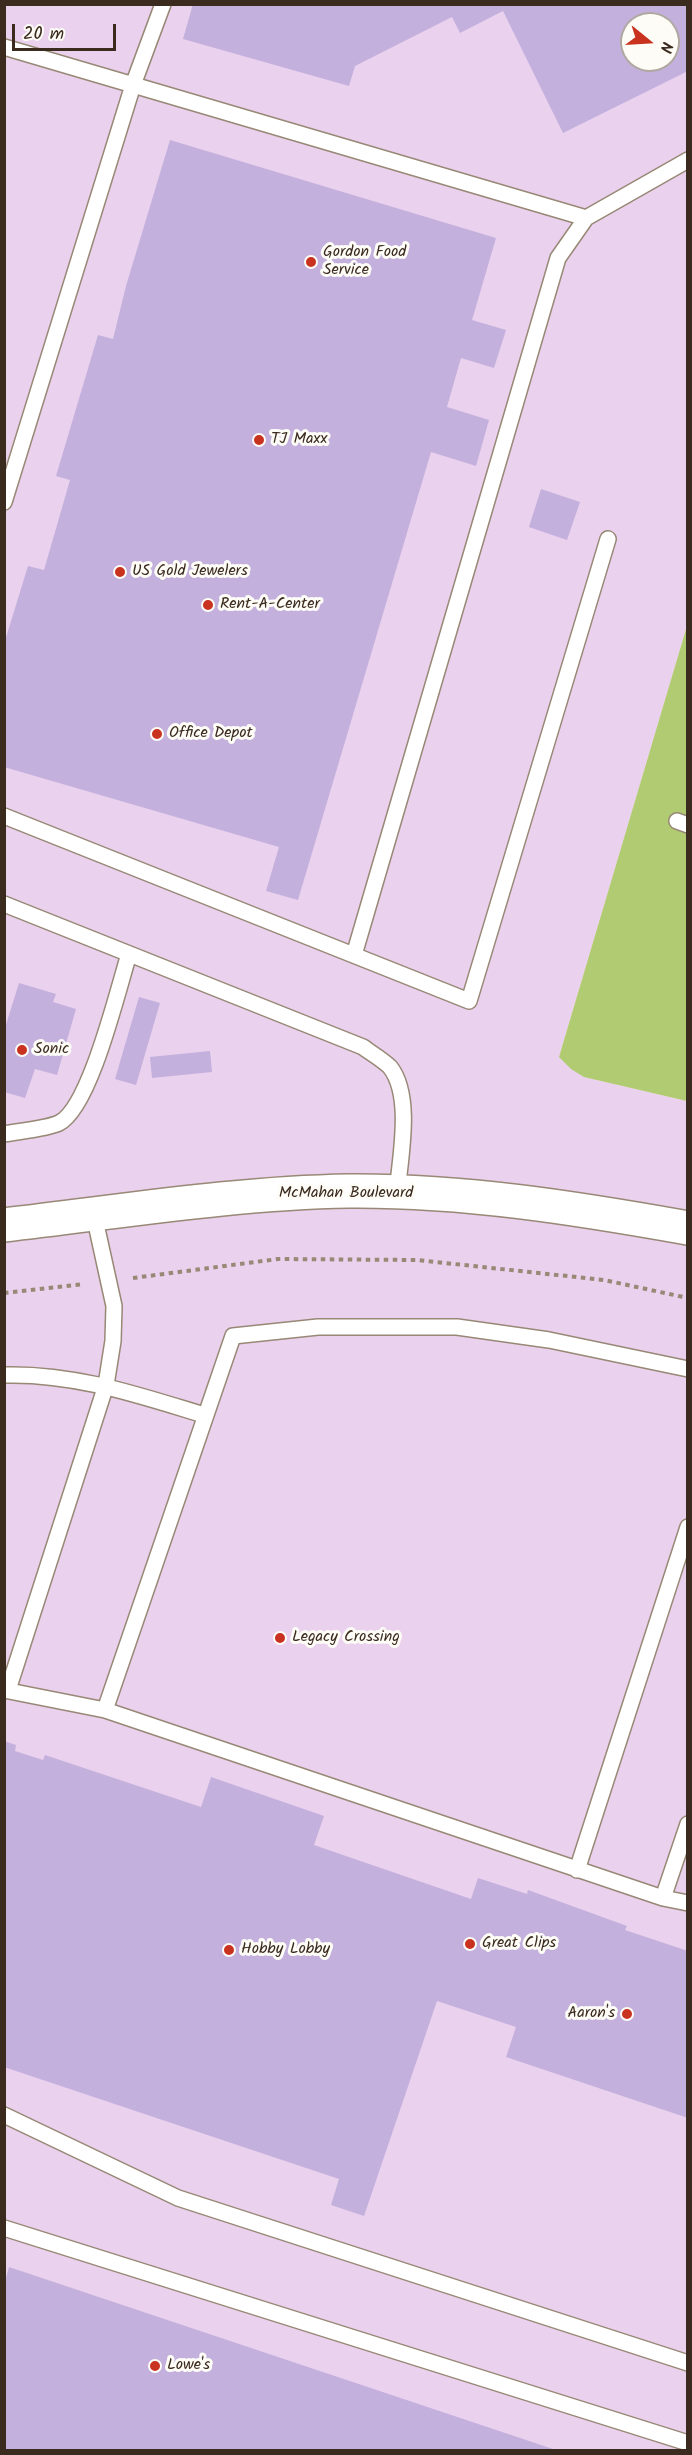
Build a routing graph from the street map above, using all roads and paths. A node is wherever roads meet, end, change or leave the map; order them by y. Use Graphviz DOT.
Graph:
graph roads {
  1 [pos="163,4"];
  2 [pos="4,47"];
  3 [pos="133,85"];
  4 [pos="687,160"];
  5 [pos="586,218"];
  6 [pos="4,502"];
  7 [pos="609,539"];
  8 [pos="4,816"];
  9 [pos="4,904"];
  10 [pos="129,954"];
  11 [pos="354,955"];
  12 [pos="4,1134"];
  13 [pos="397,1193"];
  14 [pos="94,1215"];
  15 [pos="4,1225"];
  16 [pos="687,1228"];
  17 [pos="109,1281"];
  18 [pos="4,1293"];
  19 [pos="687,1298"];
  20 [pos="687,1369"];
  21 [pos="4,1375"];
  22 [pos="106,1385"];
  23 [pos="204,1415"];
  24 [pos="687,1527"];
  25 [pos="684,1549"];
  26 [pos="6,1690"];
  27 [pos="105,1710"];
  28 [pos="687,1824"];
  29 [pos="577,1870"];
  30 [pos="663,1898"];
  31 [pos="687,1903"];
  32 [pos="4,2115"];
  33 [pos="4,2228"];
  34 [pos="687,2363"];
  35 [pos="687,2443"];
  1 -- 3 [label="lane"];
  2 -- 3 [label="lane"];
  3 -- 5 [label="lane"];
  3 -- 6 [label="lane"];
  4 -- 5 [label="lane"];
  5 -- 11 [label="lane"];
  7 -- 11 [label="lane"];
  8 -- 11 [label="lane"];
  9 -- 10 [label="lane"];
  10 -- 12 [label="lane"];
  10 -- 13 [label="lane"];
  13 -- 14 [label="street, McMahan Boulevard"];
  13 -- 16 [label="street, McMahan Boulevard"];
  14 -- 15 [label="street, McMahan Boulevard"];
  14 -- 17 [label="lane"];
  17 -- 18 [label="path"];
  17 -- 19 [label="path"];
  17 -- 22 [label="lane"];
  20 -- 23 [label="lane"];
  21 -- 22 [label="lane"];
  22 -- 23 [label="lane"];
  22 -- 26 [label="lane"];
  23 -- 27 [label="lane"];
  24 -- 25 [label="lane"];
  25 -- 29 [label="lane"];
  26 -- 27 [label="lane"];
  27 -- 29 [label="lane"];
  28 -- 30 [label="lane"];
  29 -- 30 [label="lane"];
  30 -- 31 [label="lane"];
  32 -- 34 [label="lane"];
  33 -- 35 [label="lane"];
}
